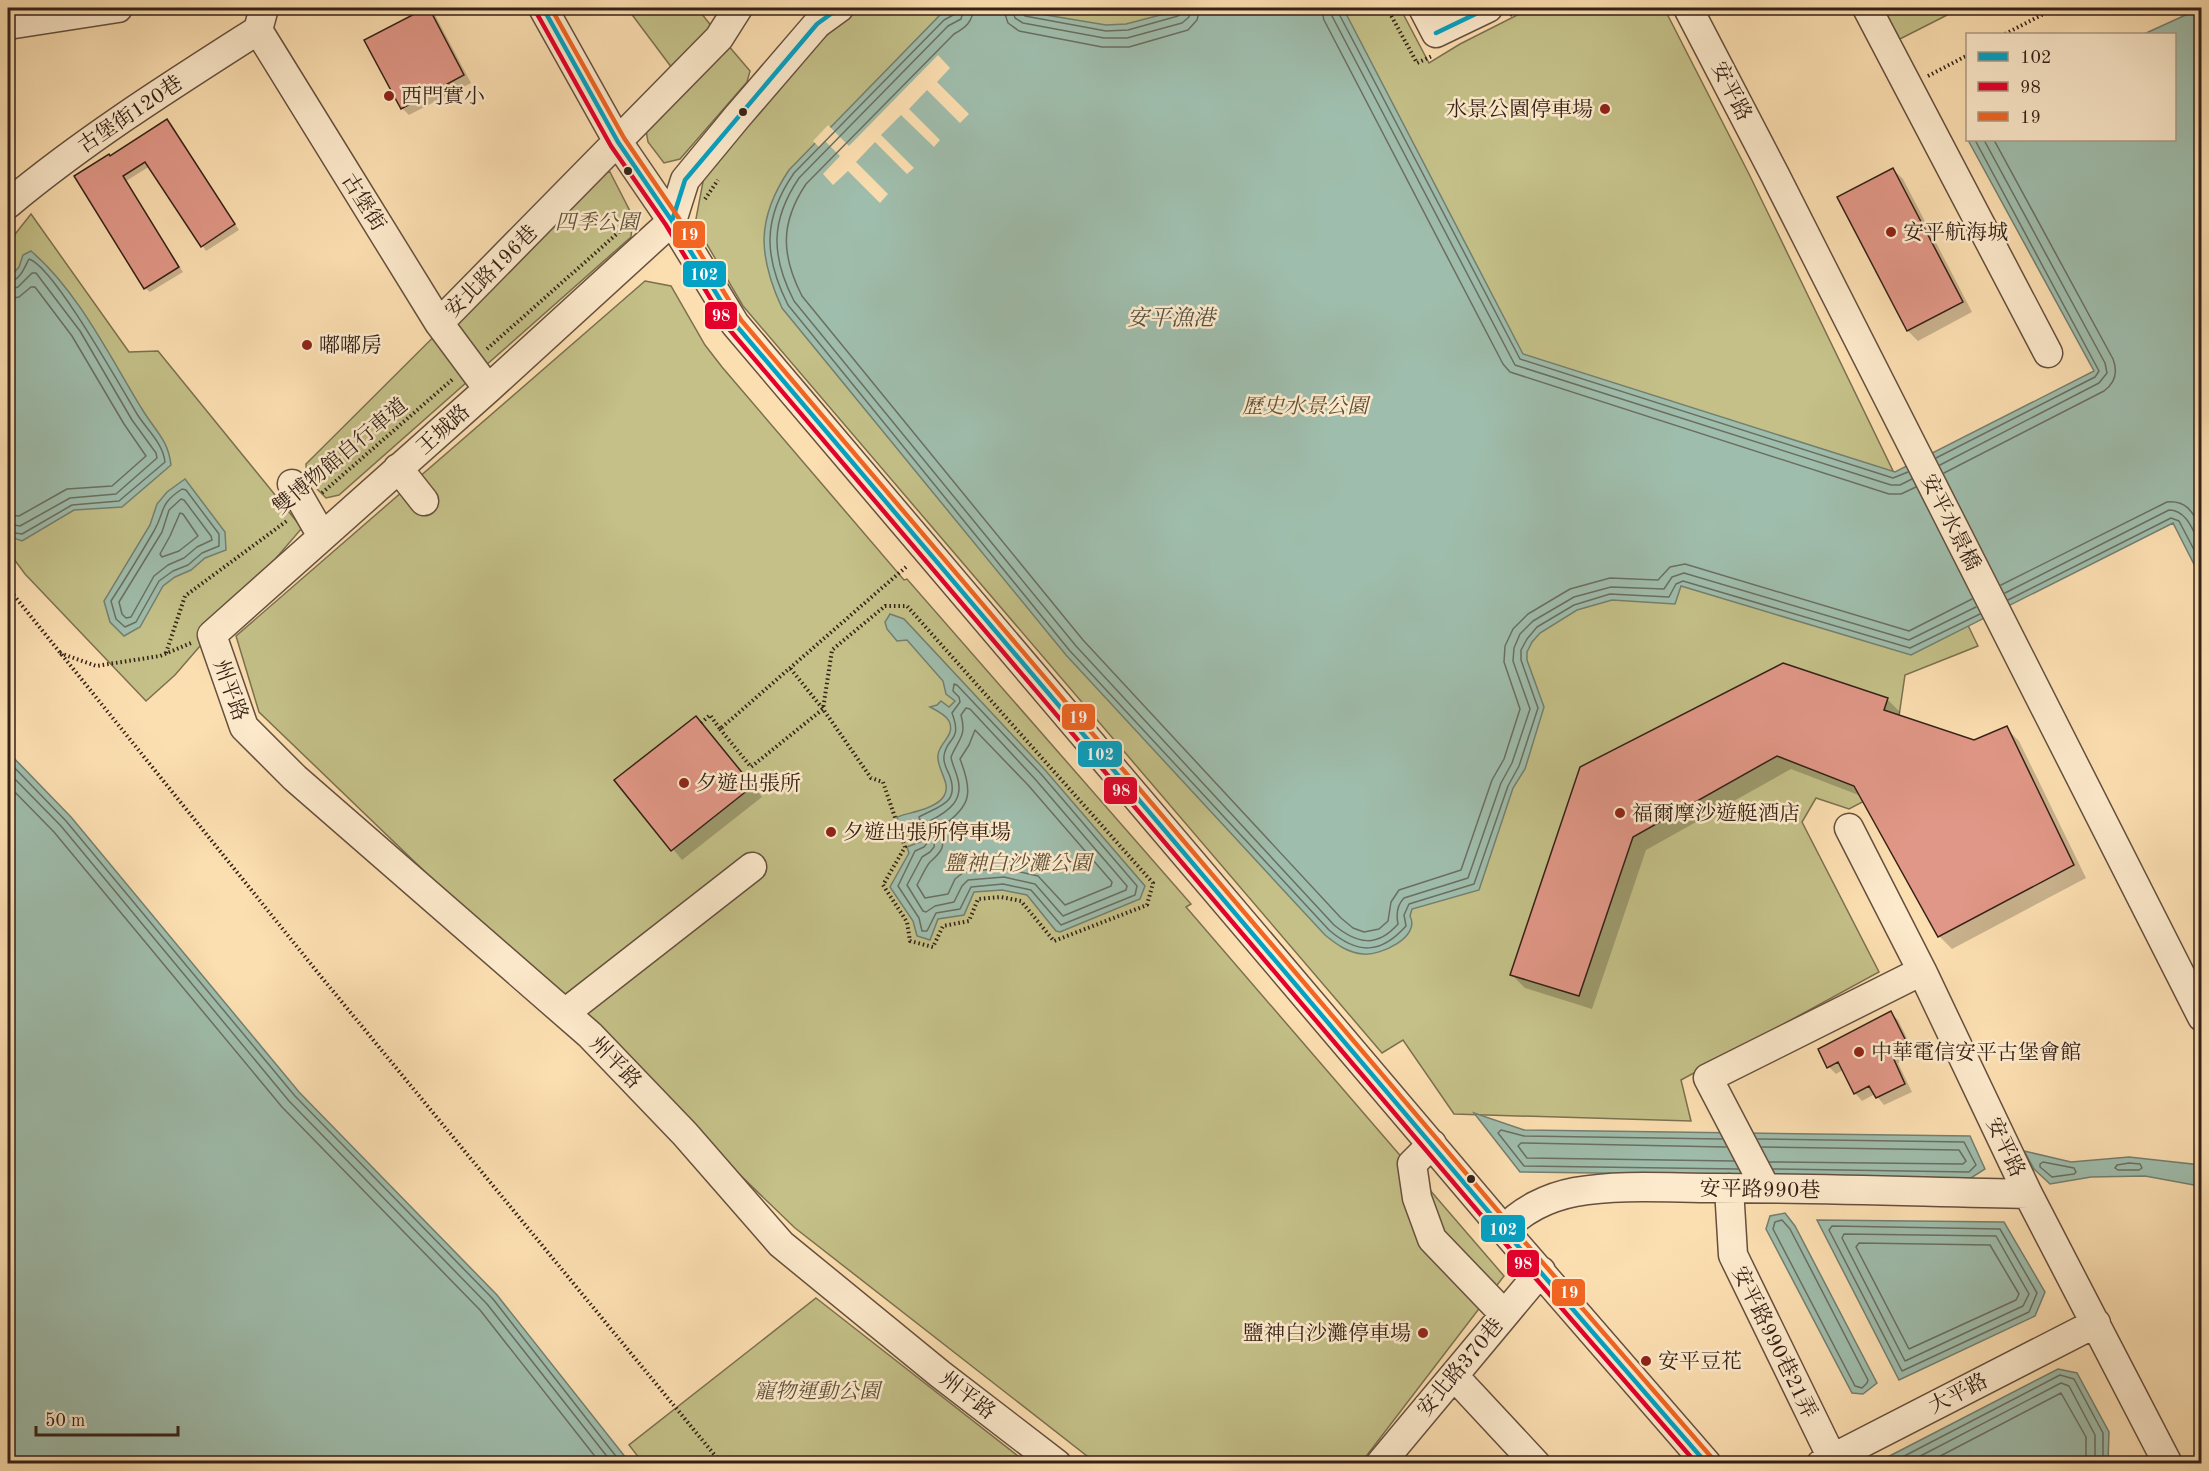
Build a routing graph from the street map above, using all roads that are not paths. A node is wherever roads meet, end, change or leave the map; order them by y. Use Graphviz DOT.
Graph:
graph roads {
  1 [pos="118,8"];
  2 [pos="543,8"];
  3 [pos="837,8"];
  4 [pos="1423,8"];
  5 [pos="1488,8"];
  6 [pos="1688,8"];
  7 [pos="1867,8"];
  8 [pos="726,12"];
  9 [pos="261,19"];
  10 [pos="8,25"];
  11 [pos="618,142"];
  12 [pos="1775,175"];
  13 [pos="8,204"];
  14 [pos="672,221"];
  15 [pos="439,323"];
  16 [pos="2048,353"];
  17 [pos="488,389"];
  18 [pos="398,468"];
  19 [pos="298,495"];
  20 [pos="424,501"];
  21 [pos="322,536"];
  22 [pos="212,635"];
  23 [pos="1849,828"];
  24 [pos="752,867"];
  25 [pos="1922,971"];
  26 [pos="565,1013"];
  27 [pos="2202,1017"];
  28 [pos="1432,1144"];
  29 [pos="1765,1187"];
  30 [pos="1729,1188"];
  31 [pos="2028,1194"];
  32 [pos="1504,1230"];
  33 [pos="1541,1271"];
  34 [pos="1504,1314"];
  35 [pos="2096,1323"];
  36 [pos="1454,1376"];
  37 [pos="1826,1461"];
  38 [pos="1384,1462"];
  39 [pos="1057,1464"];
  40 [pos="1536,1464"];
  41 [pos="1707,1464"];
  42 [pos="2168,1464"];
  1 -- 10 [label="street"];
  2 -- 11 [label="street"];
  3 -- 14 [label="street"];
  4 -- 5 [label="street"];
  6 -- 12 [label="street, 安平路"];
  7 -- 16 [label="street"];
  8 -- 11 [label="street, 安北路196巷"];
  9 -- 13 [label="street, 古堡街120巷"];
  9 -- 15 [label="street, 古堡街"];
  11 -- 14 [label="street"];
  11 -- 15 [label="street, 安北路196巷"];
  12 -- 27 [label="street, 安平水景橋"];
  14 -- 17 [label="street, 王城路"];
  14 -- 28 [label="street"];
  15 -- 17 [label="street, 古堡街"];
  17 -- 18 [label="street, 王城路"];
  18 -- 20 [label="street"];
  18 -- 21 [label="street, 王城路"];
  19 -- 21 [label="street"];
  21 -- 22 [label="street, 王城路"];
  22 -- 26 [label="street, 州平路"];
  23 -- 25 [label="street, 安平路"];
  24 -- 26 [label="street"];
  25 -- 29 [label="street"];
  25 -- 31 [label="street, 安平路"];
  26 -- 39 [label="street, 州平路"];
  28 -- 32 [label="street"];
  28 -- 34 [label="street"];
  29 -- 30 [label="street, 安平路990巷"];
  29 -- 31 [label="street, 安平路990巷"];
  30 -- 32 [label="street, 安平路990巷"];
  30 -- 37 [label="street, 安平路990巷21弄"];
  31 -- 35 [label="street, 安平路"];
  32 -- 33 [label="street"];
  33 -- 34 [label="street, 安北路370巷"];
  33 -- 41 [label="street"];
  34 -- 36 [label="street, 安北路370巷"];
  35 -- 37 [label="street, 大平路"];
  35 -- 42 [label="street, 安平路"];
  36 -- 38 [label="street, 安北路370巷"];
  36 -- 40 [label="street"];
}
